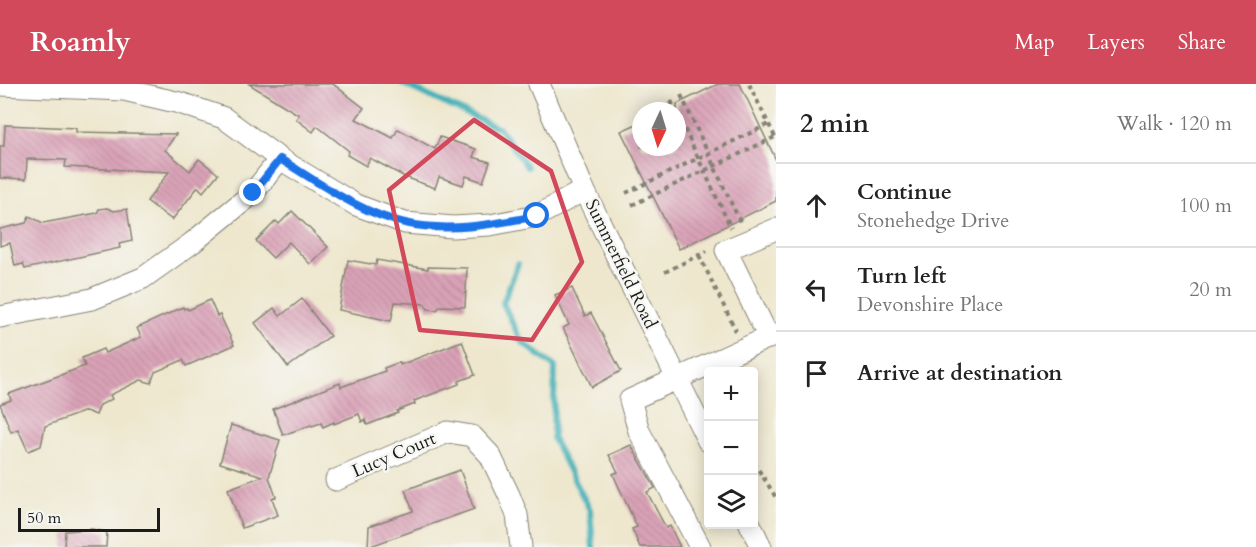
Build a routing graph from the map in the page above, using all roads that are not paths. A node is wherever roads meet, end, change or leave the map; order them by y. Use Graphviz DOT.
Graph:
graph roads {
  1 [pos="539,84"];
  2 [pos="0,85"];
  3 [pos="280,159"];
  4 [pos="584,190"];
  5 [pos="776,229"];
  6 [pos="0,317"];
  7 [pos="772,336"];
  8 [pos="678,379"];
  9 [pos="704,433"];
  10 [pos="336,480"];
  11 [pos="752,529"];
  12 [pos="521,547"];
  13 [pos="700,547"];
  14 [pos="761,547"];
  1 -- 4 [label="street, Summerfield Road"];
  2 -- 3 [label="street"];
  3 -- 4 [label="street"];
  3 -- 6 [label="street"];
  4 -- 8 [label="street, Summerfield Road"];
  5 -- 7 [label="street"];
  7 -- 8 [label="street"];
  8 -- 9 [label="street, Summerfield Road"];
  8 -- 13 [label="street"];
  10 -- 12 [label="street, Lucy Court"];
  11 -- 14 [label="street"];
}
